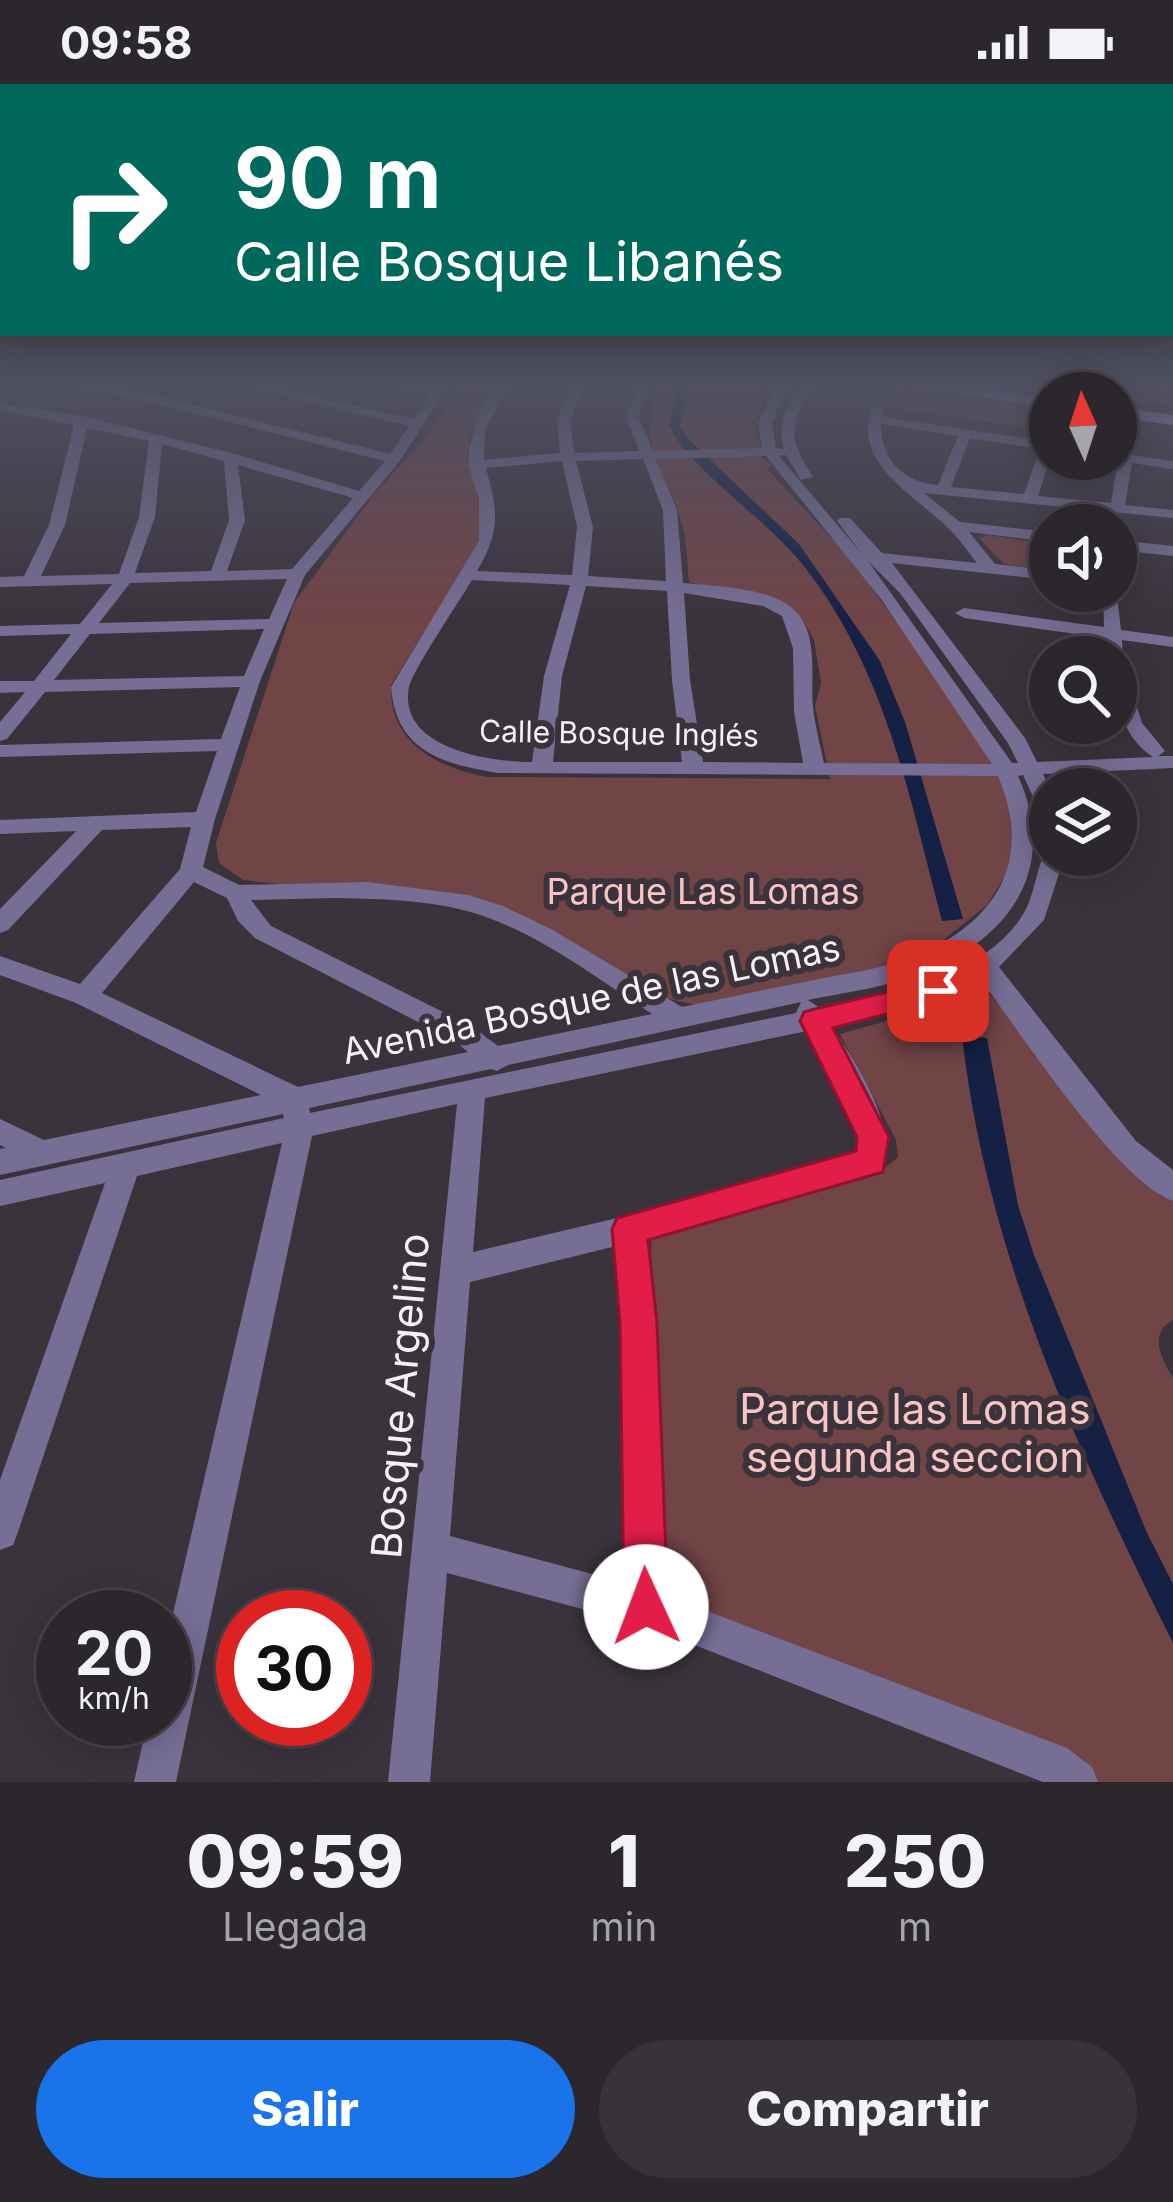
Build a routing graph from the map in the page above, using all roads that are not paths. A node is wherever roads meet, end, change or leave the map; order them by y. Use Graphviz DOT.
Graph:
graph roads {
  1 [pos="72,464"];
  2 [pos="153,464"];
  3 [pos="231,464"];
  4 [pos="255,464"];
  5 [pos="389,464"];
  6 [pos="484,464"];
  7 [pos="567,464"];
  8 [pos="650,464"];
  9 [pos="790,464"];
  10 [pos="889,464"];
  11 [pos="953,464"];
  12 [pos="476,465"];
  13 [pos="1037,480"];
  14 [pos="910,487"];
  15 [pos="943,490"];
  16 [pos="362,496"];
  17 [pos="1030,499"];
  18 [pos="1079,504"];
  19 [pos="1137,510"];
  20 [pos="1173,514"];
  21 [pos="955,526"];
  22 [pos="1029,535"];
  23 [pos="1137,547"];
  24 [pos="1173,551"];
  25 [pos="867,556"];
  26 [pos="989,567"];
  27 [pos="1029,572"];
  28 [pos="297,574"];
  29 [pos="469,574"];
  30 [pos="218,575"];
  31 [pos="125,579"];
  32 [pos="30,581"];
  33 [pos="0,583"];
  34 [pos="579,583"];
  35 [pos="674,588"];
  36 [pos="1111,612"];
  37 [pos="910,613"];
  38 [pos="964,614"];
  39 [pos="274,624"];
  40 [pos="83,630"];
  41 [pos="0,632"];
  42 [pos="1111,633"];
  43 [pos="1111,636"];
  44 [pos="1173,642"];
  45 [pos="251,681"];
  46 [pos="35,686"];
  47 [pos="0,687"];
  48 [pos="1137,729"];
  49 [pos="0,735"];
  50 [pos="231,745"];
  51 [pos="0,751"];
  52 [pos="1167,762"];
  53 [pos="542,766"];
  54 [pos="693,766"];
  55 [pos="814,766"];
  56 [pos="1033,768"];
  57 [pos="1053,768"];
  58 [pos="1029,769"];
  59 [pos="1004,770"];
  60 [pos="204,819"];
  61 [pos="95,824"];
  62 [pos="0,827"];
  63 [pos="191,872"];
  64 [pos="1048,876"];
  65 [pos="236,893"];
  66 [pos="0,924"];
  67 [pos="0,964"];
  68 [pos="984,966"];
  69 [pos="797,994"];
  70 [pos="86,996"];
  71 [pos="681,1019"];
  72 [pos="815,1021"];
  73 [pos="493,1054"];
  74 [pos="514,1080"];
  75 [pos="472,1090"];
  76 [pos="296,1112"];
  77 [pos="0,1131"];
  78 [pos="38,1151"];
  79 [pos="0,1162"];
  80 [pos="126,1163"];
  81 [pos="1173,1188"];
  82 [pos="0,1193"];
  83 [pos="630,1229"];
  84 [pos="458,1270"];
  85 [pos="0,1532"];
  86 [pos="431,1550"];
  87 [pos="646,1607"];
  88 [pos="155,1782"];
  89 [pos="409,1782"];
  90 [pos="1077,1782"];
  1 -- 32 [label="street"];
  2 -- 31 [label="street"];
  3 -- 30 [label="street"];
  4 -- 16 [label="street"];
  5 -- 16 [label="street"];
  6 -- 12 [label="street"];
  7 -- 34 [label="street"];
  8 -- 35 [label="street"];
  9 -- 25 [label="street, Avenida Bosque de las Lomas"];
  10 -- 14 [label="street"];
  11 -- 15 [label="street"];
  12 -- 29 [label="street, Calle Bosque Inglés"];
  13 -- 17 [label="street"];
  14 -- 15 [label="street"];
  14 -- 21 [label="street"];
  15 -- 17 [label="street"];
  16 -- 28 [label="street"];
  17 -- 18 [label="street"];
  19 -- 20 [label="street"];
  21 -- 22 [label="street"];
  21 -- 26 [label="street"];
  23 -- 24 [label="street"];
  25 -- 26 [label="street"];
  25 -- 37 [label="street, Avenida Bosque de las Lomas"];
  26 -- 27 [label="street"];
  28 -- 30 [label="street"];
  28 -- 39 [label="street"];
  29 -- 34 [label="street"];
  29 -- 53 [label="street, Calle Bosque Inglés"];
  30 -- 31 [label="street"];
  31 -- 32 [label="street"];
  31 -- 40 [label="street"];
  32 -- 33 [label="street"];
  34 -- 35 [label="street"];
  34 -- 53 [label="street"];
  35 -- 54 [label="street"];
  35 -- 55 [label="street"];
  36 -- 42 [label="street"];
  37 -- 56 [label="street, Avenida Bosque de las Lomas"];
  37 -- 59 [label="street, Avenida Bosque de las Lomas"];
  38 -- 42 [label="street"];
  39 -- 40 [label="street"];
  39 -- 45 [label="street"];
  40 -- 41 [label="street"];
  40 -- 46 [label="street"];
  42 -- 43 [label="street"];
  42 -- 44 [label="street"];
  45 -- 46 [label="street"];
  45 -- 50 [label="street"];
  46 -- 47 [label="street"];
  46 -- 49 [label="street"];
  48 -- 52 [label="street"];
  50 -- 51 [label="street"];
  50 -- 60 [label="street"];
  52 -- 57 [label="street, Calle Bosque Inglés"];
  53 -- 54 [label="street, Calle Bosque Inglés"];
  54 -- 55 [label="street, Calle Bosque Inglés"];
  55 -- 59 [label="street, Calle Bosque Inglés"];
  58 -- 59 [label="street, Calle Bosque Inglés"];
  59 -- 69 [label="street, Avenida Bosque de las Lomas"];
  60 -- 61 [label="street"];
  60 -- 63 [label="street"];
  61 -- 62 [label="street"];
  61 -- 66 [label="street"];
  63 -- 65 [label="street"];
  63 -- 70 [label="street"];
  64 -- 68 [label="street, Avenida Bosque de las Lomas"];
  65 -- 71 [label="street"];
  65 -- 73 [label="street"];
  67 -- 70 [label="street"];
  68 -- 72 [label="street, Avenida Bosque de las Lomas"];
  68 -- 81 [label="street"];
  69 -- 71 [label="street, Avenida Bosque de las Lomas"];
  69 -- 72 [label="street"];
  70 -- 76 [label="street"];
  71 -- 73 [label="street, Avenida Bosque de las Lomas"];
  72 -- 74 [label="street, Avenida Bosque de las Lomas"];
  72 -- 83 [label="street"];
  73 -- 74 [label="street"];
  73 -- 76 [label="street, Avenida Bosque de las Lomas"];
  74 -- 75 [label="street, Avenida Bosque de las Lomas"];
  75 -- 76 [label="street, Avenida Bosque de las Lomas"];
  75 -- 84 [label="street, Bosque Argelino"];
  76 -- 78 [label="street, Avenida Bosque de las Lomas"];
  76 -- 80 [label="street, Avenida Bosque de las Lomas"];
  76 -- 88 [label="street"];
  77 -- 78 [label="street"];
  78 -- 79 [label="street, Avenida Bosque de las Lomas"];
  80 -- 82 [label="street, Avenida Bosque de las Lomas"];
  80 -- 85 [label="street"];
  83 -- 84 [label="street"];
  83 -- 87 [label="street"];
  84 -- 86 [label="street, Bosque Argelino"];
  86 -- 87 [label="street"];
  86 -- 89 [label="street, Bosque Argelino"];
  87 -- 90 [label="street"];
}
